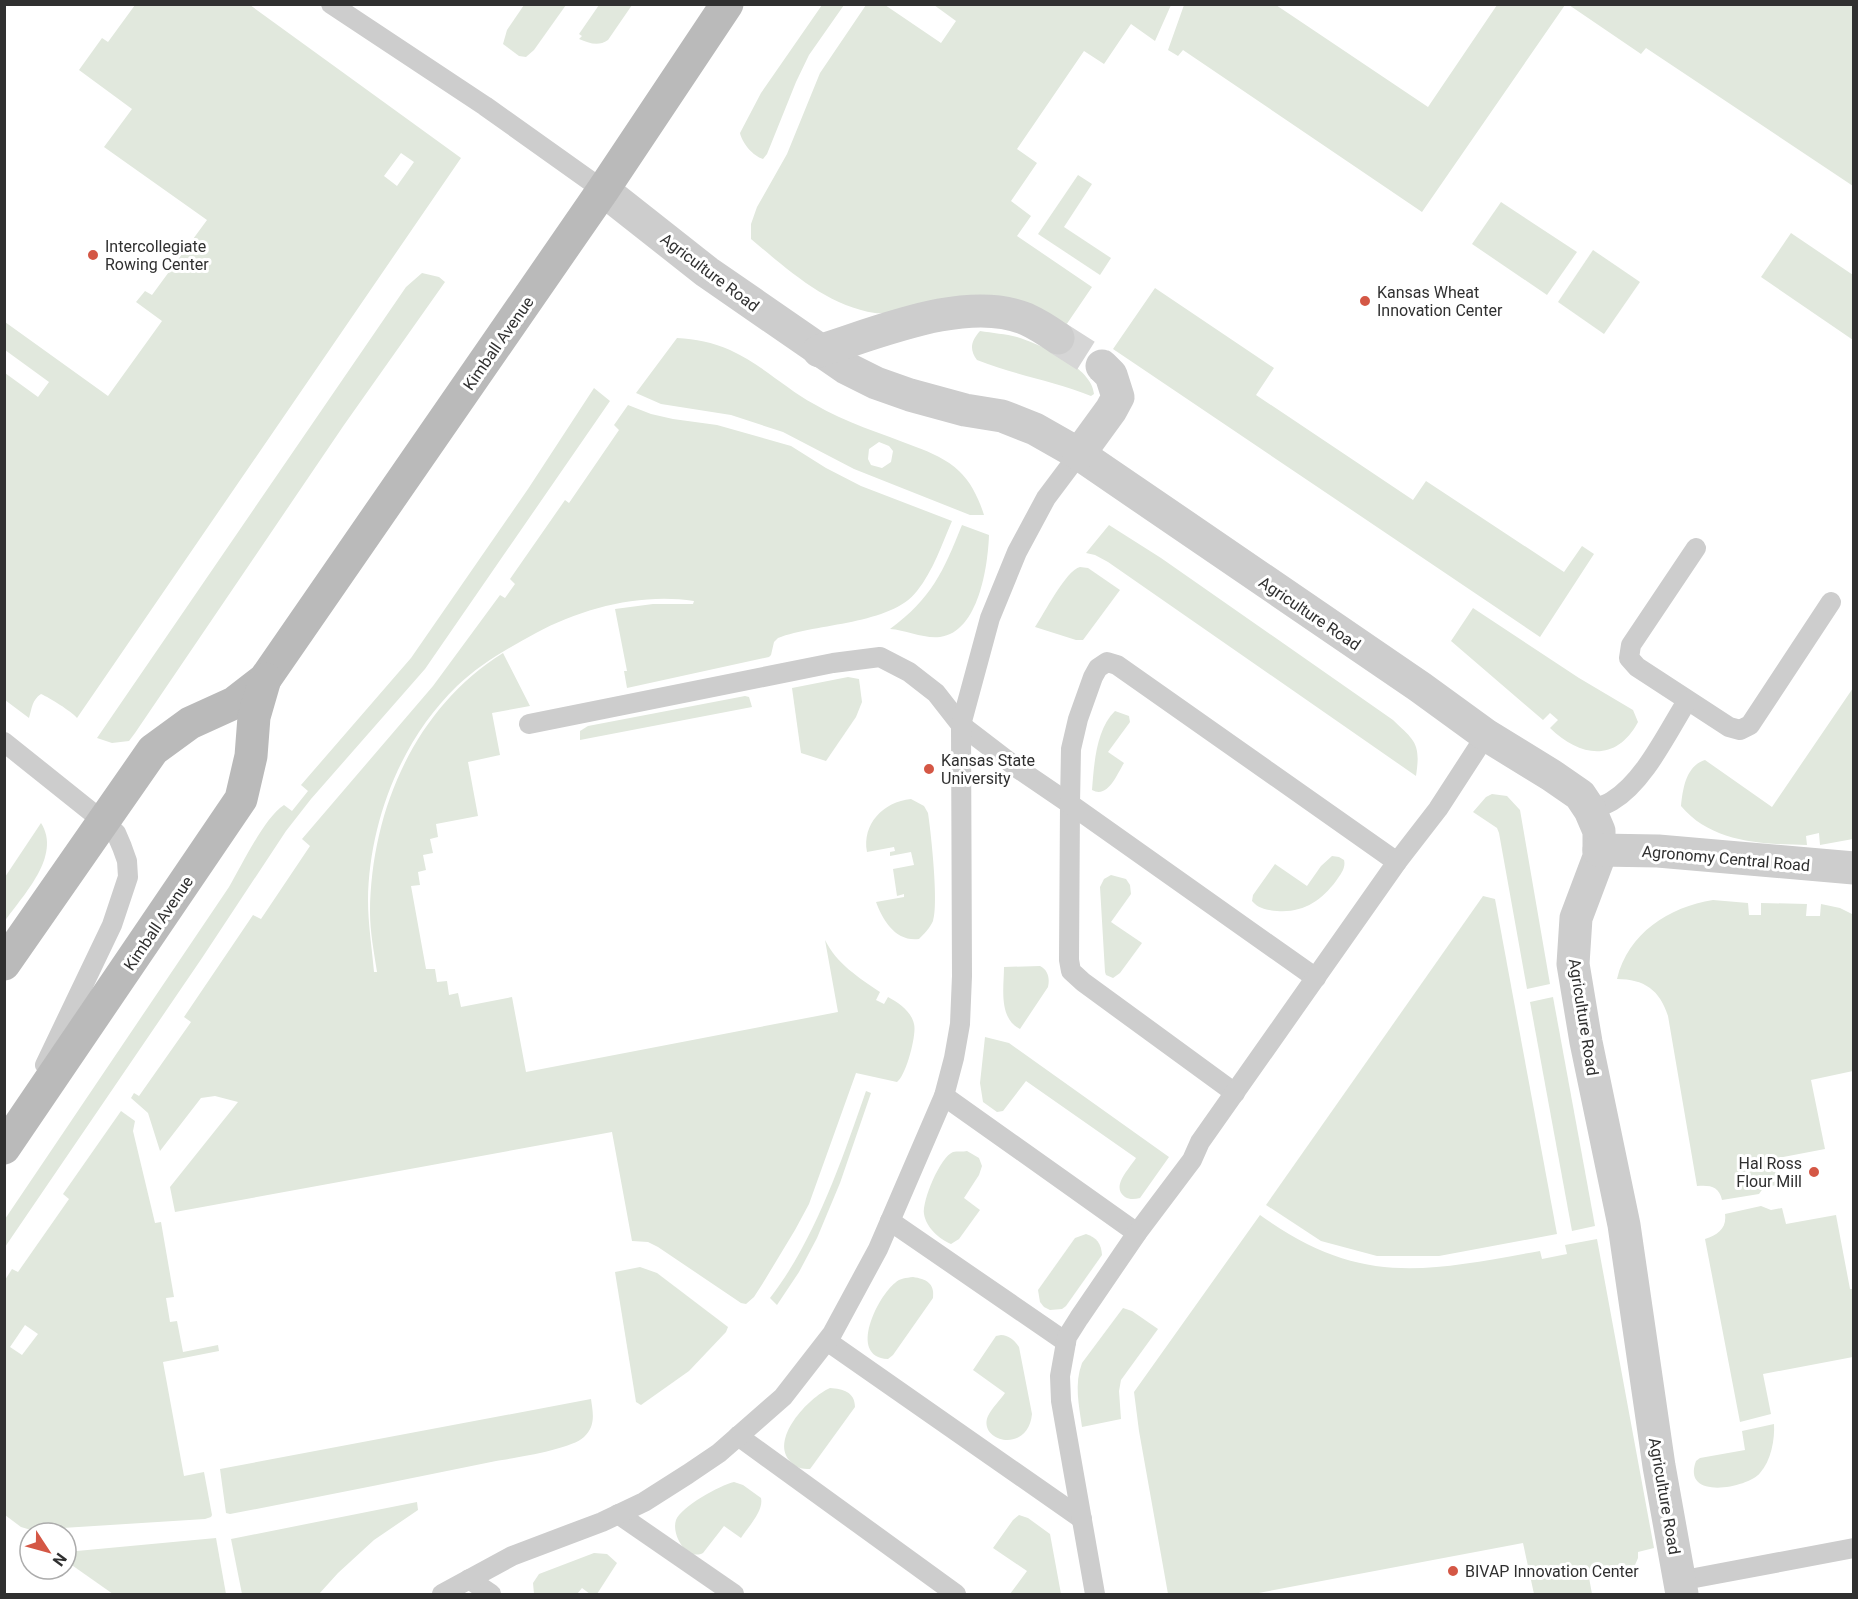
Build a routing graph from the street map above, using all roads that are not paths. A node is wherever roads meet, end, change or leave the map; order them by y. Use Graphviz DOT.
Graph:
graph roads {
  1 [pos="331,4"];
  2 [pos="727,4"];
  3 [pos="603,190"];
  4 [pos="1058,338"];
  5 [pos="819,351"];
  6 [pos="1102,366"];
  7 [pos="1079,454"];
  8 [pos="1696,548"];
  9 [pos="1830,602"];
  10 [pos="265,679"];
  11 [pos="1687,701"];
  12 [pos="528,724"];
  13 [pos="961,724"];
  14 [pos="1486,735"];
  15 [pos="4,742"];
  16 [pos="1070,804"];
  17 [pos="1590,810"];
  18 [pos="104,822"];
  19 [pos="1599,850"];
  20 [pos="1397,862"];
  21 [pos="1854,867"];
  22 [pos="4,964"];
  23 [pos="1316,978"];
  24 [pos="1235,1093"];
  25 [pos="944,1096"];
  26 [pos="5,1147"];
  27 [pos="890,1221"];
  28 [pos="1137,1233"];
  29 [pos="827,1341"];
  30 [pos="1066,1342"];
  31 [pos="738,1436"];
  32 [pos="618,1514"];
  33 [pos="1082,1519"];
  34 [pos="1854,1548"];
  35 [pos="469,1579"];
  36 [pos="1680,1588"];
  37 [pos="442,1594"];
  38 [pos="491,1594"];
  39 [pos="734,1594"];
  40 [pos="957,1594"];
  41 [pos="1095,1594"];
  1 -- 3 [label="lane"];
  2 -- 3 [label="main road, Kimball Avenue"];
  3 -- 5 [label="street, Agriculture Road"];
  3 -- 10 [label="main road, Kimball Avenue"];
  4 -- 5 [label="street"];
  5 -- 7 [label="street, Agriculture Road"];
  6 -- 7 [label="street"];
  7 -- 13 [label="lane"];
  7 -- 14 [label="street, Agriculture Road"];
  8 -- 11 [label="lane"];
  9 -- 11 [label="lane"];
  10 -- 18 [label="main road, Kimball Avenue"];
  10 -- 26 [label="main road, Kimball Avenue"];
  11 -- 17 [label="lane"];
  12 -- 13 [label="lane"];
  13 -- 16 [label="lane"];
  13 -- 25 [label="lane"];
  14 -- 17 [label="street, Agriculture Road"];
  14 -- 20 [label="lane"];
  15 -- 18 [label="lane"];
  16 -- 20 [label="lane"];
  16 -- 23 [label="lane"];
  16 -- 24 [label="lane"];
  17 -- 19 [label="street, Agriculture Road"];
  18 -- 22 [label="main road, Kimball Avenue"];
  18 -- 26 [label="lane"];
  19 -- 21 [label="street, Agronomy Central Road"];
  19 -- 36 [label="street, Agriculture Road"];
  20 -- 23 [label="lane"];
  23 -- 24 [label="lane"];
  24 -- 28 [label="lane"];
  25 -- 27 [label="lane"];
  25 -- 28 [label="lane"];
  27 -- 29 [label="lane"];
  27 -- 30 [label="lane"];
  28 -- 30 [label="lane"];
  29 -- 31 [label="lane"];
  29 -- 33 [label="lane"];
  30 -- 33 [label="lane"];
  31 -- 32 [label="lane"];
  31 -- 40 [label="lane"];
  32 -- 35 [label="lane"];
  32 -- 39 [label="lane"];
  33 -- 41 [label="lane"];
  34 -- 36 [label="lane"];
  35 -- 37 [label="lane"];
  35 -- 38 [label="lane"];
}
